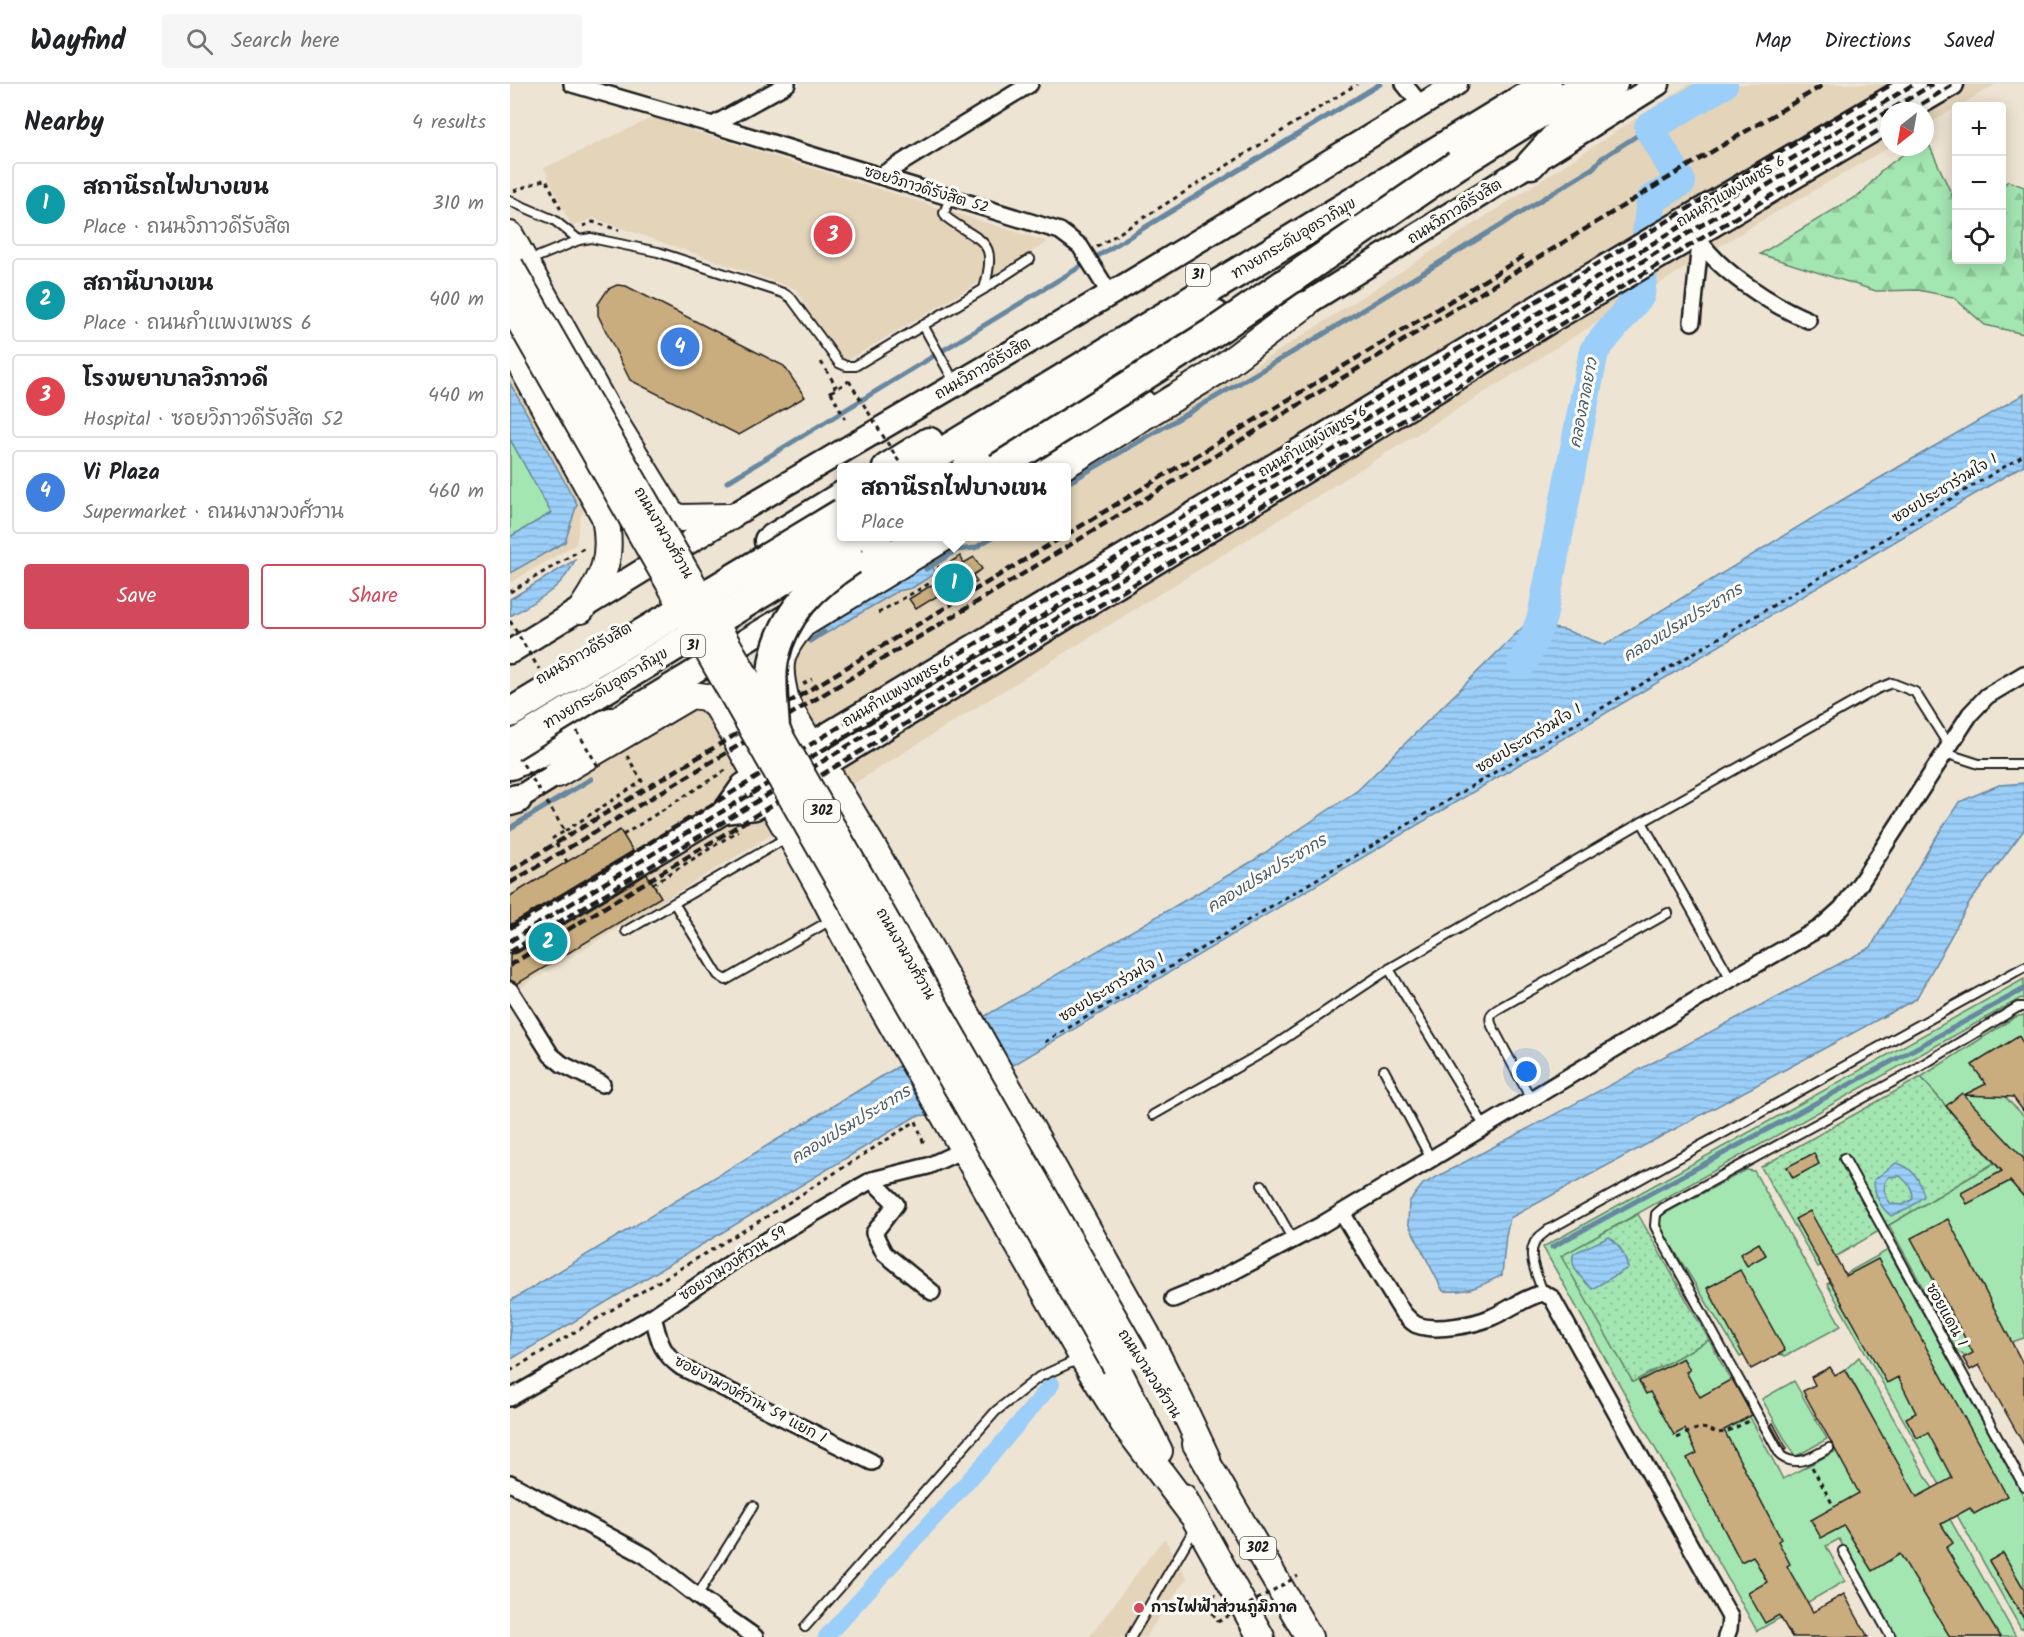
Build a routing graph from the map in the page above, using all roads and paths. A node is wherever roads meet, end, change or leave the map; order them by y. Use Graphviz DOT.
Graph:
graph roads {
  1 [pos="572,84"];
  2 [pos="786,84"];
  3 [pos="1030,84"];
  4 [pos="1357,84"];
  5 [pos="1404,84"];
  6 [pos="1456,84"];
  7 [pos="1510,84"];
  8 [pos="1546,84"];
  9 [pos="1658,84"];
  10 [pos="1914,84"];
  11 [pos="1952,84"];
  12 [pos="1597,88"];
  13 [pos="1921,102"];
  14 [pos="1421,105"];
  15 [pos="713,125"];
  16 [pos="1880,127"];
  17 [pos="1531,164"];
  18 [pos="1457,165"];
  19 [pos="880,176"];
  20 [pos="510,192"];
  21 [pos="950,198"];
  22 [pos="510,201"];
  23 [pos="561,210"];
  24 [pos="578,228"];
  25 [pos="627,233"];
  26 [pos="510,235"];
  27 [pos="1698,239"];
  28 [pos="579,240"];
  29 [pos="1660,245"];
  30 [pos="1085,254"];
  31 [pos="1030,259"];
  32 [pos="518,264"];
  33 [pos="1617,271"];
  34 [pos="984,289"];
  35 [pos="1110,294"];
  36 [pos="510,304"];
  37 [pos="1305,305"];
  38 [pos="1808,320"];
  39 [pos="1692,322"];
  40 [pos="923,324"];
  41 [pos="510,345"];
  42 [pos="1180,353"];
  43 [pos="818,356"];
  44 [pos="956,385"];
  45 [pos="831,392"];
  46 [pos="845,419"];
  47 [pos="2024,455"];
  48 [pos="895,463"];
  49 [pos="900,463"];
  50 [pos="924,463"];
  51 [pos="975,463"];
  52 [pos="1004,463"];
  53 [pos="1042,463"];
  54 [pos="1068,463"];
  55 [pos="646,475"];
  56 [pos="837,499"];
  57 [pos="837,516"];
  58 [pos="605,517"];
  59 [pos="730,518"];
  60 [pos="849,541"];
  61 [pos="871,541"];
  62 [pos="883,541"];
  63 [pos="912,541"];
  64 [pos="946,541"];
  65 [pos="592,543"];
  66 [pos="934,560"];
  67 [pos="944,575"];
  68 [pos="510,592"];
  69 [pos="955,592"];
  70 [pos="581,610"];
  71 [pos="878,613"];
  72 [pos="510,652"];
  73 [pos="2024,674"];
  74 [pos="510,697"];
  75 [pos="510,712"];
  76 [pos="611,722"];
  77 [pos="775,728"];
  78 [pos="811,743"];
  79 [pos="1947,749"];
  80 [pos="513,759"];
  81 [pos="618,761"];
  82 [pos="824,765"];
  83 [pos="2024,765"];
  84 [pos="757,776"];
  85 [pos="553,786"];
  86 [pos="694,789"];
  87 [pos="770,799"];
  88 [pos="519,801"];
  89 [pos="724,812"];
  90 [pos="1642,822"];
  91 [pos="565,831"];
  92 [pos="623,835"];
  93 [pos="790,836"];
  94 [pos="727,837"];
  95 [pos="875,851"];
  96 [pos="567,862"];
  97 [pos="817,883"];
  98 [pos="653,884"];
  99 [pos="674,903"];
  100 [pos="1668,913"];
  101 [pos="834,918"];
  102 [pos="626,931"];
  103 [pos="510,941"];
  104 [pos="2024,967"];
  105 [pos="1389,969"];
  106 [pos="1731,979"];
  107 [pos="510,990"];
  108 [pos="2024,1008"];
  109 [pos="1045,1042"];
  110 [pos="1384,1070"];
  111 [pos="602,1084"];
  112 [pos="1532,1100"];
  113 [pos="1153,1115"];
  114 [pos="1485,1127"];
  115 [pos="924,1144"];
  116 [pos="965,1149"];
  117 [pos="1844,1158"];
  118 [pos="1431,1159"];
  119 [pos="872,1180"];
  120 [pos="1262,1185"];
  121 [pos="1342,1213"];
  122 [pos="1293,1240"];
  123 [pos="932,1292"];
  124 [pos="1544,1293"];
  125 [pos="1173,1299"];
  126 [pos="653,1316"];
  127 [pos="1083,1358"];
  128 [pos="1125,1361"];
  129 [pos="510,1371"];
  130 [pos="510,1398"];
  131 [pos="1759,1416"];
  132 [pos="1677,1438"];
  133 [pos="1829,1448"];
  134 [pos="1206,1459"];
  135 [pos="1808,1459"];
  136 [pos="872,1462"];
  137 [pos="510,1483"];
  138 [pos="2024,1486"];
  139 [pos="1833,1505"];
  140 [pos="753,1506"];
  141 [pos="1194,1518"];
  142 [pos="1843,1551"];
  143 [pos="1299,1576"];
  144 [pos="697,1596"];
  145 [pos="1205,1600"];
  146 [pos="805,1627"];
  147 [pos="755,1637"];
  148 [pos="1131,1637"];
  149 [pos="1260,1637"];
  150 [pos="1309,1637"];
  151 [pos="1726,1637"];
  152 [pos="1891,1637"];
  1 -- 15 [label="street, ซอยวิภาวดีรังสิต 52"];
  2 -- 15 [label="street"];
  3 -- 19 [label="street"];
  4 -- 30 [label="path"];
  5 -- 14 [label="street"];
  6 -- 14 [label="street, ถนนวิภาวดีรังสิต / 31"];
  7 -- 48 [label="highway, 31"];
  8 -- 50 [label="highway, ทางยกระดับอุตราภิมุข / 31"];
  9 -- 17 [label="street, ถนนวิภาวดีรังสิต"];
  10 -- 29 [label="street, ถนนกำแพงเพชร 6"];
  11 -- 13 [label="street"];
  12 -- 17 [label="highway"];
  12 -- 18 [label="highway, ทางยกระดับอุตราภิมุข"];
  12 -- 42 [label="highway, ถนนวิภาวดีรังสิต"];
  14 -- 35 [label="street, ถนนวิภาวดีรังสิต / 31"];
  15 -- 19 [label="street, ซอยวิภาวดีรังสิต 52"];
  16 -- 27 [label="street, ถนนกำแพงเพชร 6"];
  17 -- 37 [label="street, ถนนวิภาวดีรังสิต"];
  18 -- 42 [label="highway, bridge"];
  18 -- 51 [label="highway, ทางยกระดับอุตราภิมุข, bridge"];
  19 -- 21 [label="street, ซอยวิภาวดีรังสิต 52"];
  20 -- 23 [label="path"];
  21 -- 30 [label="street, ซอยวิภาวดีรังสิต 52"];
  21 -- 34 [label="lane"];
  22 -- 28 [label="lane"];
  24 -- 25 [label="path"];
  26 -- 32 [label="main road"];
  27 -- 29 [label="street, ถนนกำแพงเพชร 6"];
  27 -- 38 [label="street"];
  27 -- 39 [label="street"];
  28 -- 32 [label="lane"];
  28 -- 40 [label="lane"];
  29 -- 33 [label="street, ถนนกำแพงเพชร 6"];
  30 -- 35 [label="street, ซอยวิภาวดีรังสิต 52"];
  31 -- 34 [label="lane"];
  32 -- 55 [label="main road"];
  32 -- 77 [label="main road, ถนนงามวงศ์วาน / 302, bridge"];
  33 -- 78 [label="street, ถนนกำแพงเพชร 6"];
  33 -- 82 [label="street, ถนนกำแพงเพชร 6"];
  34 -- 40 [label="lane"];
  35 -- 44 [label="street, ถนนวิภาวดีรังสิต / 31"];
  36 -- 128 [label="main road, ถนนงามวงศ์วาน / 302, bridge"];
  37 -- 53 [label="street, ถนนวิภาวดีรังสิต"];
  37 -- 54 [label="main road"];
  40 -- 44 [label="lane"];
  41 -- 58 [label="main road"];
  42 -- 52 [label="highway, bridge"];
  43 -- 45 [label="path"];
  44 -- 59 [label="street, ถนนวิภาวดีรังสิต / 31"];
  45 -- 46 [label="path"];
  45 -- 49 [label="path, bridge"];
  47 -- 109 [label="path, ซอยประชาร่วมใจ 1"];
  55 -- 58 [label="main road"];
  55 -- 59 [label="main road"];
  56 -- 74 [label="highway, ถนนวิภาวดีรังสิต"];
  57 -- 75 [label="highway, ทางยกระดับอุตราภิมุข / 31, bridge"];
  58 -- 70 [label="main road"];
  59 -- 70 [label="street, ถนนวิภาวดีรังสิต / 31"];
  60 -- 80 [label="highway, ทางยกระดับอุตราภิมุข / 31, bridge"];
  61 -- 80 [label="highway, 31"];
  62 -- 77 [label="highway, bridge"];
  63 -- 76 [label="street, 31"];
  64 -- 78 [label="main road"];
  65 -- 68 [label="path"];
  66 -- 67 [label="path"];
  67 -- 69 [label="path"];
  67 -- 71 [label="path"];
  70 -- 72 [label="street, ถนนวิภาวดีรังสิต / 31"];
  73 -- 79 [label="street"];
  76 -- 80 [label="highway"];
  76 -- 85 [label="street, 31"];
  77 -- 128 [label="main road, ถนนงามวงศ์วาน / 302, bridge"];
  78 -- 82 [label="main road"];
  78 -- 84 [label="street, ถนนกำแพงเพชร 6"];
  79 -- 83 [label="lane"];
  79 -- 90 [label="lane"];
  79 -- 106 [label="street"];
  80 -- 91 [label="path, bridge"];
  81 -- 91 [label="path"];
  82 -- 87 [label="street, ถนนกำแพงเพชร 6"];
  82 -- 95 [label="main road"];
  84 -- 85 [label="main road"];
  84 -- 87 [label="main road"];
  84 -- 89 [label="street, ถนนกำแพงเพชร 6"];
  85 -- 88 [label="street, 31"];
  85 -- 88 [label="path"];
  86 -- 92 [label="path"];
  87 -- 89 [label="street, ถนนกำแพงเพชร 6"];
  87 -- 93 [label="main road"];
  89 -- 103 [label="street, ถนนกำแพงเพชร 6"];
  90 -- 105 [label="lane"];
  90 -- 106 [label="lane"];
  91 -- 96 [label="path, bridge"];
  93 -- 97 [label="main road"];
  93 -- 99 [label="lane"];
  94 -- 98 [label="path"];
  95 -- 97 [label="main road"];
  95 -- 134 [label="main road"];
  97 -- 101 [label="main road"];
  99 -- 101 [label="lane"];
  99 -- 102 [label="lane"];
  100 -- 112 [label="lane"];
  101 -- 116 [label="main road"];
  104 -- 124 [label="lane"];
  105 -- 113 [label="lane"];
  105 -- 114 [label="lane"];
  106 -- 112 [label="street"];
  107 -- 111 [label="street"];
  108 -- 131 [label="lane"];
  110 -- 118 [label="lane"];
  112 -- 114 [label="street"];
  114 -- 118 [label="street"];
  115 -- 129 [label="path"];
  116 -- 119 [label="street, ซอยงามวงศ์วาน 59"];
  116 -- 127 [label="main road"];
  117 -- 138 [label="lane, ซอยแดน 1"];
  118 -- 121 [label="street"];
  119 -- 123 [label="street"];
  119 -- 126 [label="street, ซอยงามวงศ์วาน 59"];
  120 -- 122 [label="lane"];
  121 -- 122 [label="street"];
  121 -- 124 [label="street"];
  122 -- 125 [label="street"];
  124 -- 151 [label="street"];
  126 -- 130 [label="street, ซอยงามวงศ์วาน 59"];
  126 -- 136 [label="street, ซอยงามวงศ์วาน 59 แยก 1"];
  127 -- 141 [label="main road"];
  127 -- 146 [label="lane"];
  128 -- 134 [label="main road, ถนนงามวงศ์วาน / 302"];
  128 -- 141 [label="main road, ถนนงามวงศ์วาน / 302"];
  131 -- 132 [label="path"];
  131 -- 135 [label="lane"];
  133 -- 135 [label="lane"];
  134 -- 150 [label="main road, ถนนงามวงศ์วาน / 302"];
  135 -- 139 [label="path"];
  137 -- 144 [label="street"];
  140 -- 144 [label="lane"];
  141 -- 148 [label="lane"];
  141 -- 149 [label="main road, ถนนงามวงศ์วาน / 302"];
  142 -- 152 [label="lane"];
  143 -- 145 [label="path, bridge"];
  144 -- 147 [label="street"];
}
